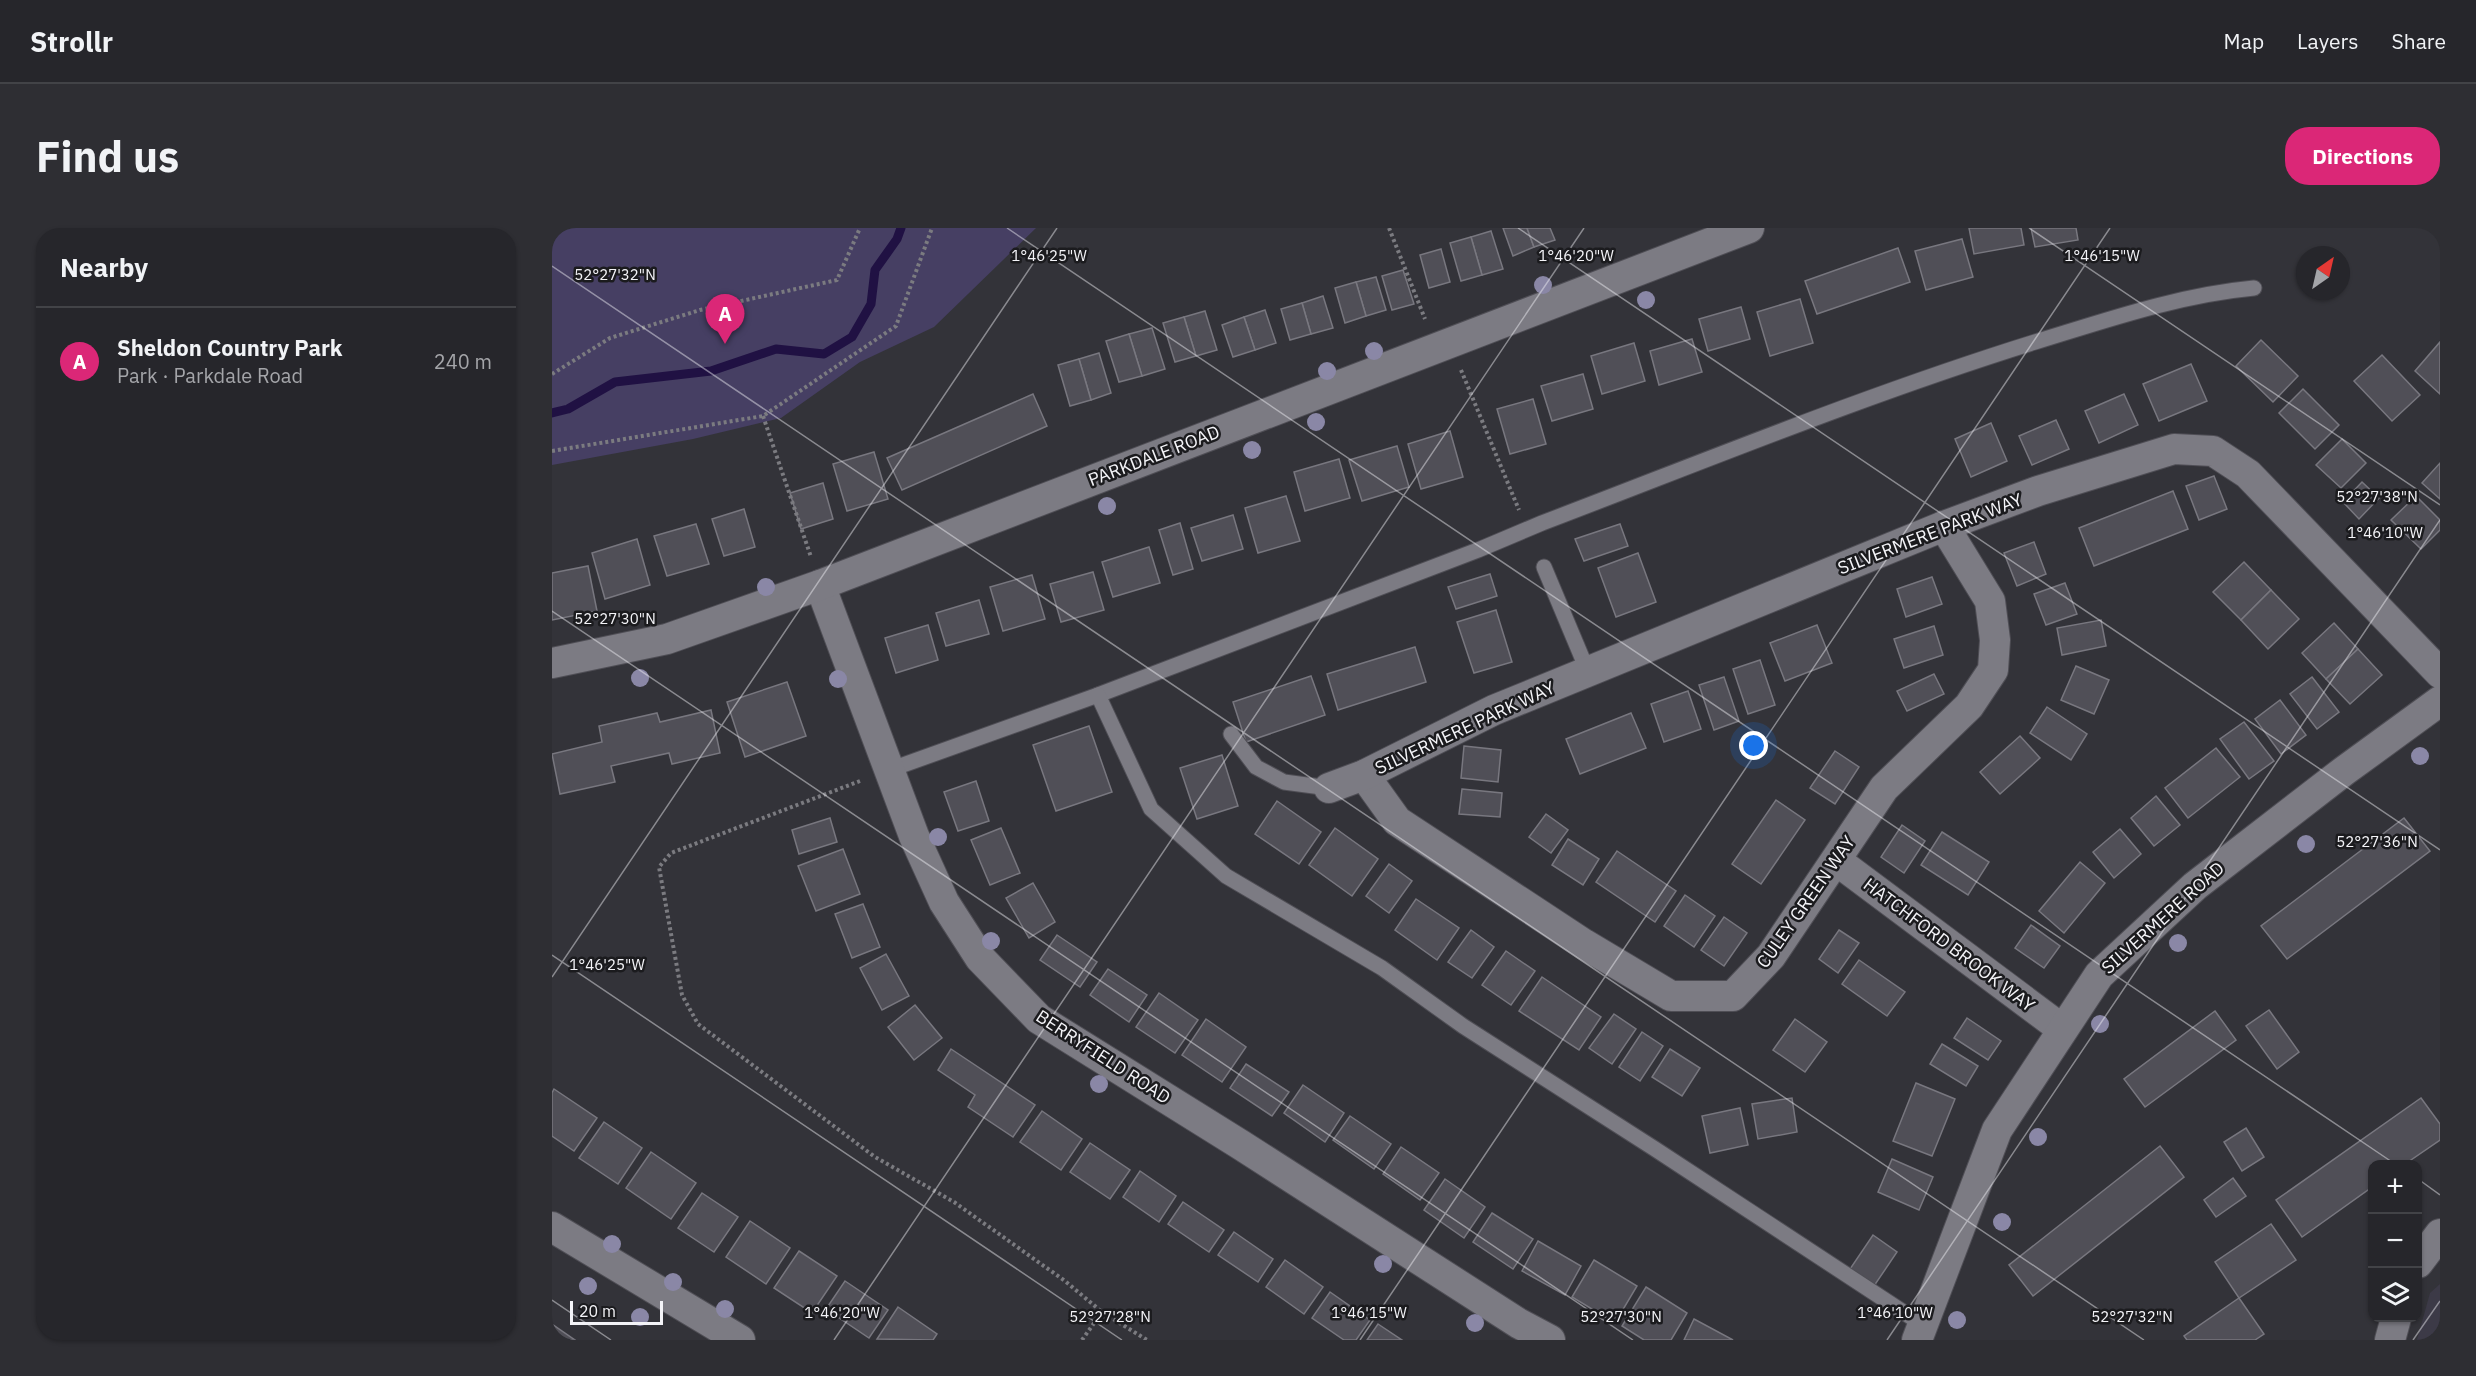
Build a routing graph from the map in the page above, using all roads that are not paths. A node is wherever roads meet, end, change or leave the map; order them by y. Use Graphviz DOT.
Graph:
graph roads {
  1 [pos="1749,228"];
  2 [pos="2254,288"];
  3 [pos="1944,526"];
  4 [pos="1544,567"];
  5 [pos="820,585"];
  6 [pos="552,663"];
  7 [pos="1588,672"];
  8 [pos="2440,673"];
  9 [pos="1098,694"];
  10 [pos="2440,701"];
  11 [pos="1231,734"];
  12 [pos="889,770"];
  13 [pos="1364,776"];
  14 [pos="1329,788"];
  15 [pos="1837,861"];
  16 [pos="2062,1029"];
  17 [pos="552,1227"];
  18 [pos="2440,1234"];
  19 [pos="2422,1258"];
  20 [pos="2395,1322"];
  21 [pos="1920,1332"];
  22 [pos="740,1340"];
  23 [pos="1550,1340"];
  24 [pos="2390,1340"];
  1 -- 5 [label="street, PARKDALE ROAD"];
  2 -- 9 [label="lane"];
  3 -- 7 [label="street, SILVERMERE PARK WAY"];
  3 -- 8 [label="street, SILVERMERE PARK WAY"];
  3 -- 15 [label="street, CULEY GREEN WAY"];
  4 -- 7 [label="lane"];
  5 -- 6 [label="street, PARKDALE ROAD"];
  5 -- 12 [label="street, BERRYFIELD ROAD"];
  7 -- 13 [label="street, SILVERMERE PARK WAY"];
  9 -- 12 [label="lane"];
  9 -- 21 [label="lane"];
  10 -- 16 [label="street, SILVERMERE ROAD"];
  11 -- 14 [label="lane"];
  12 -- 23 [label="street, BERRYFIELD ROAD"];
  13 -- 14 [label="street"];
  13 -- 15 [label="street, CULEY GREEN WAY"];
  15 -- 16 [label="street, HATCHFORD BROOK WAY"];
  16 -- 21 [label="street, SILVERMERE ROAD"];
  17 -- 22 [label="street"];
  18 -- 19 [label="street"];
  20 -- 24 [label="street"];
}
